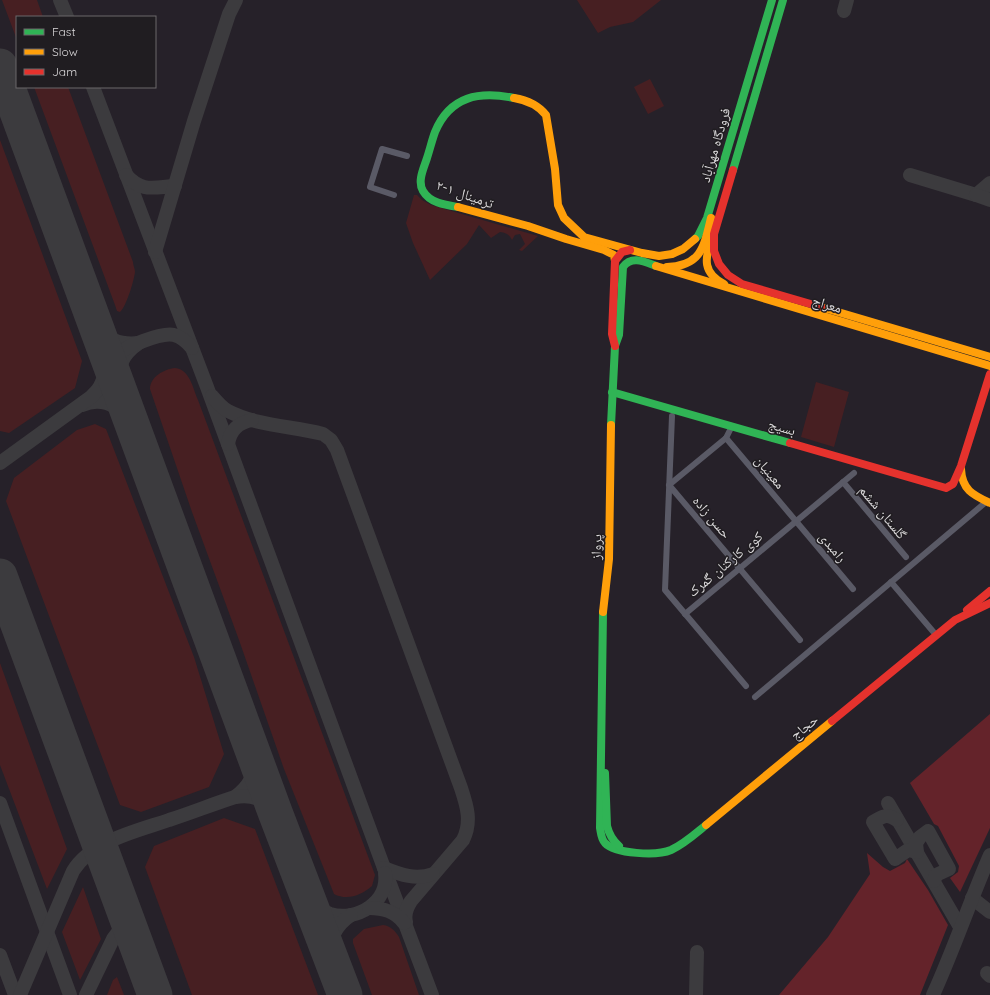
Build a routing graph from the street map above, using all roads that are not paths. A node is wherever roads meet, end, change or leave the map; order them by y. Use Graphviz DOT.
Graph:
graph roads {
  1 [pos="772,0"];
  2 [pos="783,0"];
  3 [pos="740,105"];
  4 [pos="752,108"];
  5 [pos="407,156"];
  6 [pos="718,182"];
  7 [pos="394,195"];
  8 [pos="714,234"];
  9 [pos="583,240"];
  10 [pos="630,250"];
  11 [pos="614,254"];
  12 [pos="657,266"];
  13 [pos="741,287"];
  14 [pos="615,346"];
  15 [pos="990,357"];
  16 [pos="990,366"];
  17 [pos="990,374"];
  18 [pos="612,392"];
  19 [pos="672,416"];
  20 [pos="732,426"];
  21 [pos="726,438"];
  22 [pos="961,466"];
  23 [pos="854,473"];
  24 [pos="843,482"];
  25 [pos="669,485"];
  26 [pos="988,503"];
  27 [pos="796,522"];
  28 [pos="906,557"];
  29 [pos="740,568"];
  30 [pos="891,582"];
  31 [pos="853,589"];
  32 [pos="990,591"];
  33 [pos="990,603"];
  34 [pos="685,614"];
  35 [pos="955,620"];
  36 [pos="936,635"];
  37 [pos="800,640"];
  38 [pos="746,686"];
  39 [pos="755,698"];
  40 [pos="628,851"];
  1 -- 3 [label="main road, فرودگاه مهرآباد"];
  2 -- 4 [label="main road, فرودگاه مهرآباد"];
  3 -- 4 [label="main road"];
  3 -- 6 [label="main road, فرودگاه مهرآباد"];
  4 -- 8 [label="main road, فرودگاه مهرآباد"];
  5 -- 7 [label="street"];
  6 -- 10 [label="main road, فرودگاه مهرآباد"];
  6 -- 12 [label="main road"];
  8 -- 13 [label="main road, فرودگاه مهرآباد"];
  8 -- 13 [label="main road"];
  9 -- 9 [label="main road, ترمینال ۱-۲"];
  9 -- 11 [label="main road"];
  10 -- 11 [label="main road"];
  10 -- 11 [label="main road"];
  11 -- 14 [label="main road, پرواز"];
  12 -- 13 [label="main road, معراج"];
  12 -- 14 [label="main road, پرواز"];
  13 -- 15 [label="main road, معراج"];
  13 -- 16 [label="main road, معراج"];
  14 -- 18 [label="main road, پرواز"];
  17 -- 22 [label="main road"];
  18 -- 20 [label="main road, بسیج"];
  18 -- 40 [label="main road, پرواز"];
  19 -- 25 [label="street"];
  20 -- 21 [label="street"];
  20 -- 22 [label="main road, بسیج"];
  21 -- 25 [label="street"];
  21 -- 27 [label="street, معینیان"];
  22 -- 26 [label="main road"];
  23 -- 24 [label="street, کوی کارکنان گمرک"];
  24 -- 27 [label="street, کوی کارکنان گمرک"];
  24 -- 28 [label="street, گلستان ششم"];
  25 -- 29 [label="street, حسن زاده"];
  25 -- 34 [label="street"];
  26 -- 30 [label="street"];
  27 -- 29 [label="street, کوی کارکنان گمرک"];
  27 -- 31 [label="street, رامبدی"];
  29 -- 34 [label="street, کوی کارکنان گمرک"];
  29 -- 37 [label="street, حسن زاده"];
  30 -- 36 [label="street"];
  30 -- 39 [label="street"];
  32 -- 35 [label="main road"];
  33 -- 35 [label="main road, حجاج"];
  34 -- 38 [label="street, کوی کارکنان گمرک"];
  35 -- 36 [label="main road, حجاج"];
  36 -- 40 [label="main road, حجاج"];
}
